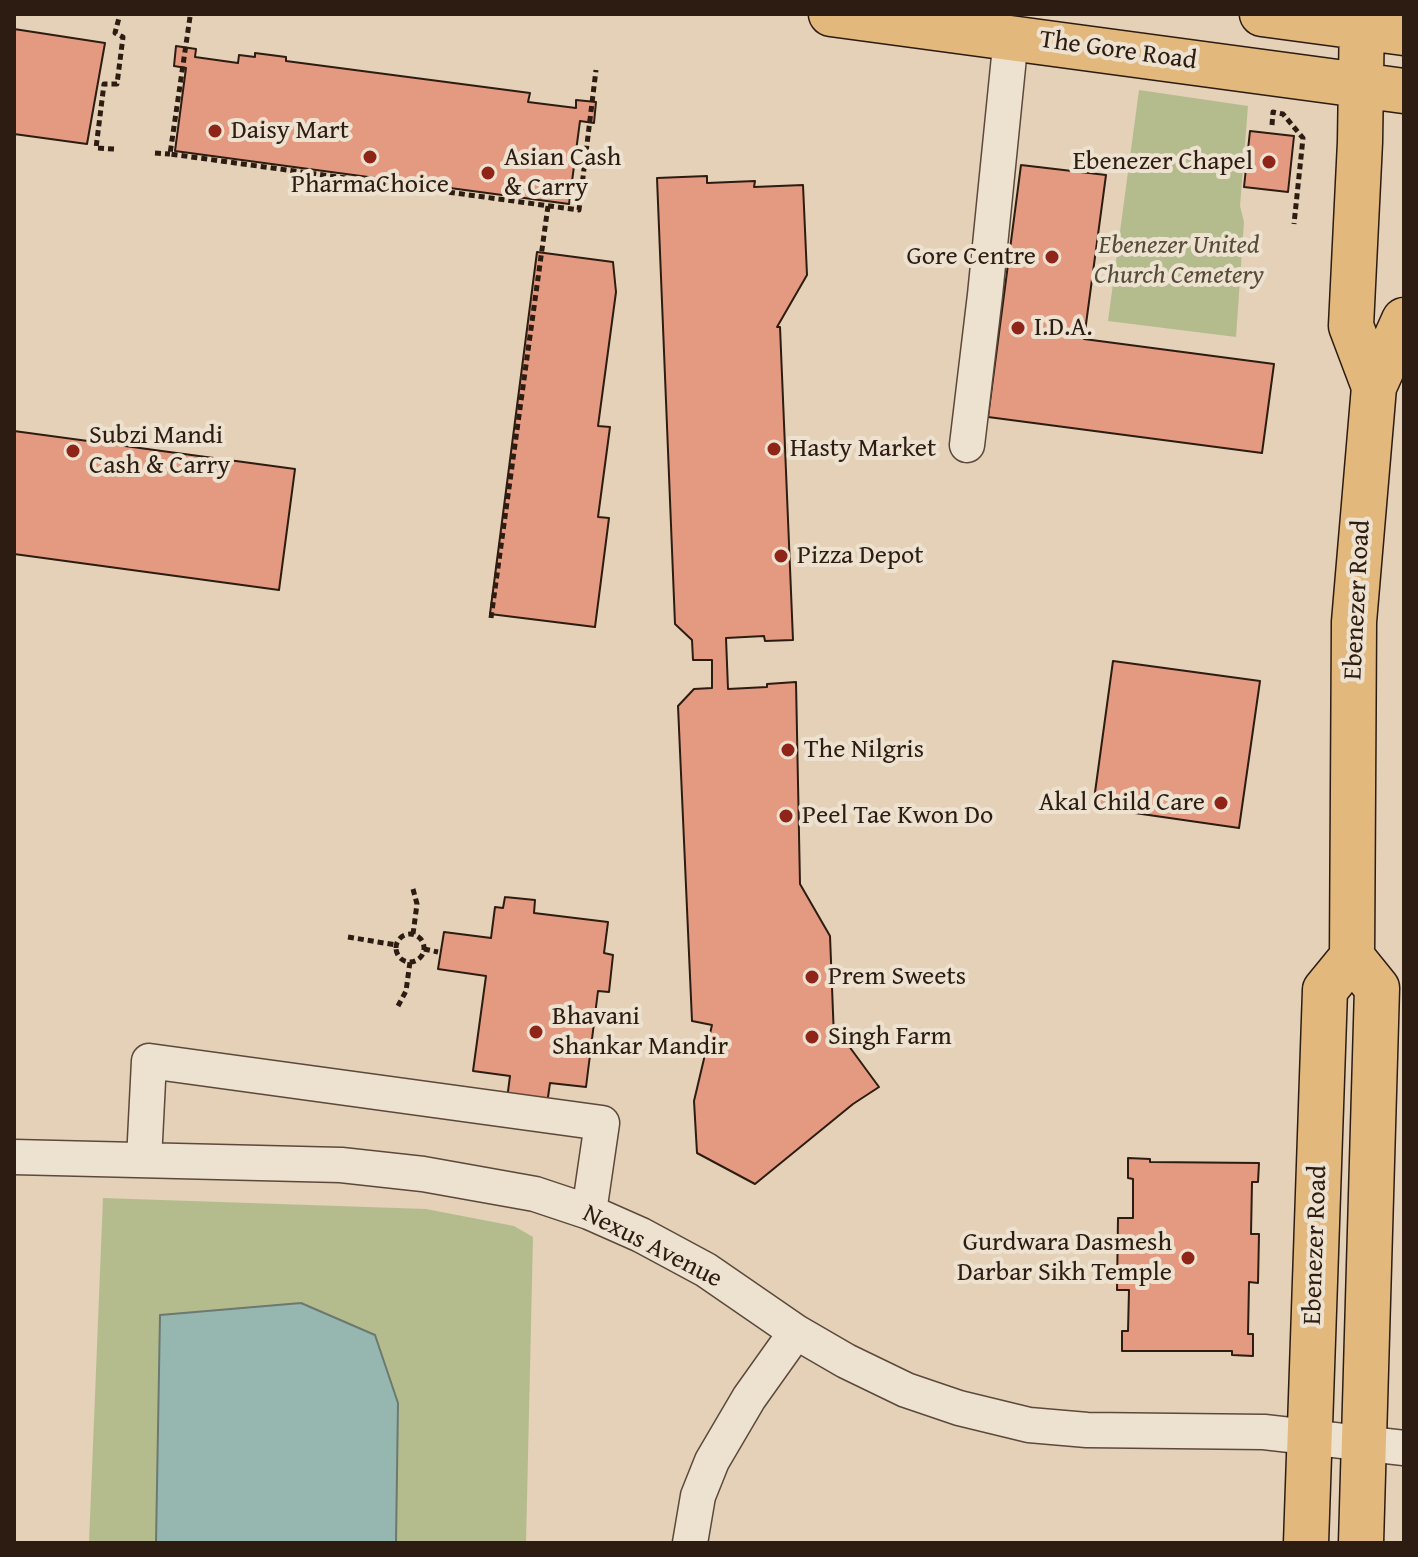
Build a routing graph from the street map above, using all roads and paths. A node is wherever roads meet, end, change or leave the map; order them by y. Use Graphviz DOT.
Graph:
graph roads {
  1 [pos="120,14"];
  2 [pos="831,14"];
  3 [pos="1262,14"];
  4 [pos="190,17"];
  5 [pos="1376,25"];
  6 [pos="1011,37"];
  7 [pos="596,70"];
  8 [pos="1361,85"];
  9 [pos="1404,91"];
  10 [pos="1272,125"];
  11 [pos="114,149"];
  12 [pos="155,153"];
  13 [pos="170,154"];
  14 [pos="548,206"];
  15 [pos="1294,224"];
  16 [pos="1404,320"];
  17 [pos="1374,387"];
  18 [pos="967,445"];
  19 [pos="491,618"];
  20 [pos="413,889"];
  21 [pos="413,934"];
  22 [pos="348,937"];
  23 [pos="396,945"];
  24 [pos="424,949"];
  25 [pos="438,952"];
  26 [pos="1352,957"];
  27 [pos="410,962"];
  28 [pos="398,1006"];
  29 [pos="14,1157"];
  30 [pos="144,1160"];
  31 [pos="589,1212"];
  32 [pos="796,1332"];
  33 [pos="1309,1437"];
  34 [pos="1384,1446"];
  35 [pos="690,1543"];
  36 [pos="1306,1543"];
  37 [pos="1361,1543"];
  1 -- 11 [label="path"];
  2 -- 6 [label="main road, The Gore Road"];
  3 -- 5 [label="main road"];
  4 -- 13 [label="path"];
  5 -- 8 [label="main road, Ebenezer Road"];
  6 -- 8 [label="main road, The Gore Road"];
  6 -- 18 [label="street"];
  7 -- 14 [label="path"];
  8 -- 9 [label="main road, The Gore Road"];
  8 -- 17 [label="main road, Ebenezer Road"];
  10 -- 15 [label="path"];
  12 -- 13 [label="path"];
  13 -- 14 [label="path"];
  14 -- 19 [label="path"];
  16 -- 17 [label="main road, Ebenezer Road"];
  17 -- 26 [label="main road, Ebenezer Road"];
  20 -- 21 [label="path"];
  21 -- 23 [label="path"];
  21 -- 24 [label="path"];
  22 -- 23 [label="path"];
  23 -- 27 [label="path"];
  24 -- 25 [label="path"];
  24 -- 27 [label="path"];
  26 -- 33 [label="main road, Ebenezer Road"];
  26 -- 34 [label="main road, Ebenezer Road"];
  27 -- 28 [label="path"];
  29 -- 30 [label="street, Nexus Avenue"];
  30 -- 31 [label="street, Nexus Avenue"];
  30 -- 31 [label="street"];
  31 -- 32 [label="street, Nexus Avenue"];
  32 -- 33 [label="street, Nexus Avenue"];
  32 -- 35 [label="street"];
  33 -- 34 [label="street, Nexus Avenue"];
  33 -- 36 [label="main road, Ebenezer Road"];
  34 -- 37 [label="main road, Ebenezer Road"];
}
